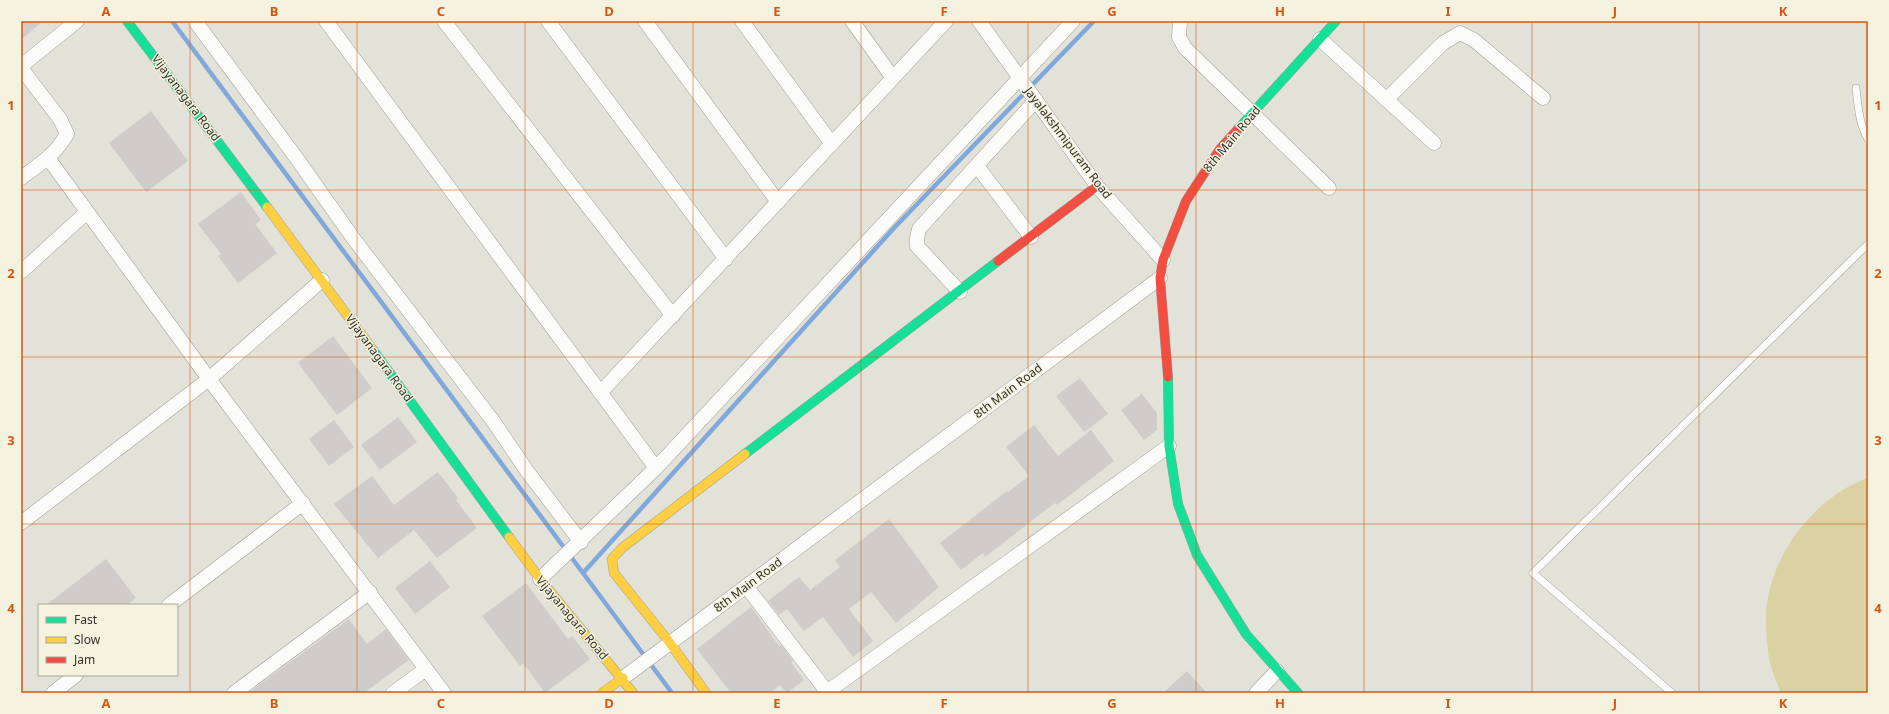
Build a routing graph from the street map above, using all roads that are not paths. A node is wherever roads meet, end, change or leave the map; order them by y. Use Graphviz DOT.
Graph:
graph roads {
  1 [pos="77,21"];
  2 [pos="127,21"];
  3 [pos="195,21"];
  4 [pos="326,21"];
  5 [pos="444,21"];
  6 [pos="548,21"];
  7 [pos="645,21"];
  8 [pos="742,21"];
  9 [pos="852,21"];
  10 [pos="946,21"];
  11 [pos="979,21"];
  12 [pos="1072,21"];
  13 [pos="1180,21"];
  14 [pos="1336,21"];
  15 [pos="1320,39"];
  16 [pos="21,67"];
  17 [pos="893,78"];
  18 [pos="1019,78"];
  19 [pos="1856,88"];
  20 [pos="1543,98"];
  21 [pos="1036,100"];
  22 [pos="1386,100"];
  23 [pos="1253,113"];
  24 [pos="1868,139"];
  25 [pos="832,144"];
  26 [pos="1434,144"];
  27 [pos="48,158"];
  28 [pos="977,166"];
  29 [pos="21,178"];
  30 [pos="1097,186"];
  31 [pos="1329,188"];
  32 [pos="778,202"];
  33 [pos="87,212"];
  34 [pos="1031,237"];
  35 [pos="1868,244"];
  36 [pos="726,258"];
  37 [pos="1163,260"];
  38 [pos="21,272"];
  39 [pos="1160,278"];
  40 [pos="322,280"];
  41 [pos="960,292"];
  42 [pos="673,316"];
  43 [pos="209,378"];
  44 [pos="600,393"];
  45 [pos="1169,446"];
  46 [pos="656,468"];
  47 [pos="303,503"];
  48 [pos="21,523"];
  49 [pos="580,542"];
  50 [pos="540,580"];
  51 [pos="746,586"];
  52 [pos="370,592"];
  53 [pos="169,604"];
  54 [pos="670,643"];
  55 [pos="426,669"];
  56 [pos="1277,671"];
  57 [pos="75,676"];
  58 [pos="623,678"];
  59 [pos="827,692"];
  60 [pos="53,693"];
  61 [pos="234,693"];
  62 [pos="394,693"];
  63 [pos="444,693"];
  64 [pos="602,693"];
  65 [pos="633,693"];
  66 [pos="706,693"];
  67 [pos="1256,693"];
  68 [pos="1298,693"];
  69 [pos="1672,693"];
  1 -- 16 [label="street"];
  2 -- 40 [label="street, Vijayanagara Road"];
  3 -- 49 [label="street"];
  4 -- 44 [label="street"];
  5 -- 42 [label="street"];
  6 -- 36 [label="street"];
  7 -- 32 [label="street"];
  8 -- 25 [label="street"];
  9 -- 17 [label="street"];
  10 -- 17 [label="street"];
  11 -- 18 [label="street, Jayalakshmipuram Road"];
  12 -- 18 [label="street"];
  13 -- 23 [label="street"];
  14 -- 15 [label="street, 8th Main Road"];
  15 -- 22 [label="street"];
  15 -- 23 [label="street, 8th Main Road"];
  16 -- 27 [label="street"];
  17 -- 25 [label="street"];
  18 -- 21 [label="street, Jayalakshmipuram Road"];
  18 -- 46 [label="street"];
  19 -- 24 [label="lane"];
  20 -- 22 [label="street"];
  21 -- 28 [label="street"];
  21 -- 30 [label="street, Jayalakshmipuram Road"];
  22 -- 26 [label="street"];
  23 -- 31 [label="street"];
  23 -- 37 [label="street, 8th Main Road"];
  25 -- 32 [label="street"];
  27 -- 29 [label="street"];
  27 -- 33 [label="street"];
  28 -- 34 [label="street"];
  28 -- 41 [label="street"];
  30 -- 34 [label="street"];
  30 -- 37 [label="street, Jayalakshmipuram Road"];
  32 -- 36 [label="street"];
  33 -- 38 [label="street"];
  33 -- 43 [label="street"];
  34 -- 41 [label="street"];
  35 -- 69 [label="lane"];
  36 -- 42 [label="street"];
  37 -- 39 [label="street, 8th Main Road"];
  39 -- 45 [label="street"];
  39 -- 51 [label="street, 8th Main Road"];
  40 -- 43 [label="street"];
  40 -- 50 [label="street, Vijayanagara Road"];
  41 -- 54 [label="street"];
  42 -- 44 [label="street"];
  43 -- 47 [label="street"];
  43 -- 48 [label="street"];
  44 -- 46 [label="street"];
  45 -- 56 [label="street"];
  45 -- 59 [label="street"];
  46 -- 49 [label="street"];
  47 -- 52 [label="street"];
  47 -- 53 [label="street"];
  49 -- 50 [label="street"];
  50 -- 58 [label="street, Vijayanagara Road"];
  51 -- 54 [label="street, 8th Main Road"];
  51 -- 59 [label="street"];
  52 -- 55 [label="street"];
  52 -- 61 [label="street"];
  54 -- 58 [label="street, 8th Main Road"];
  54 -- 66 [label="street"];
  55 -- 62 [label="street"];
  55 -- 63 [label="street"];
  56 -- 67 [label="street"];
  56 -- 68 [label="street"];
  57 -- 60 [label="street"];
  58 -- 64 [label="street, 8th Main Road"];
  58 -- 65 [label="street, Vijayanagara Road"];
}
